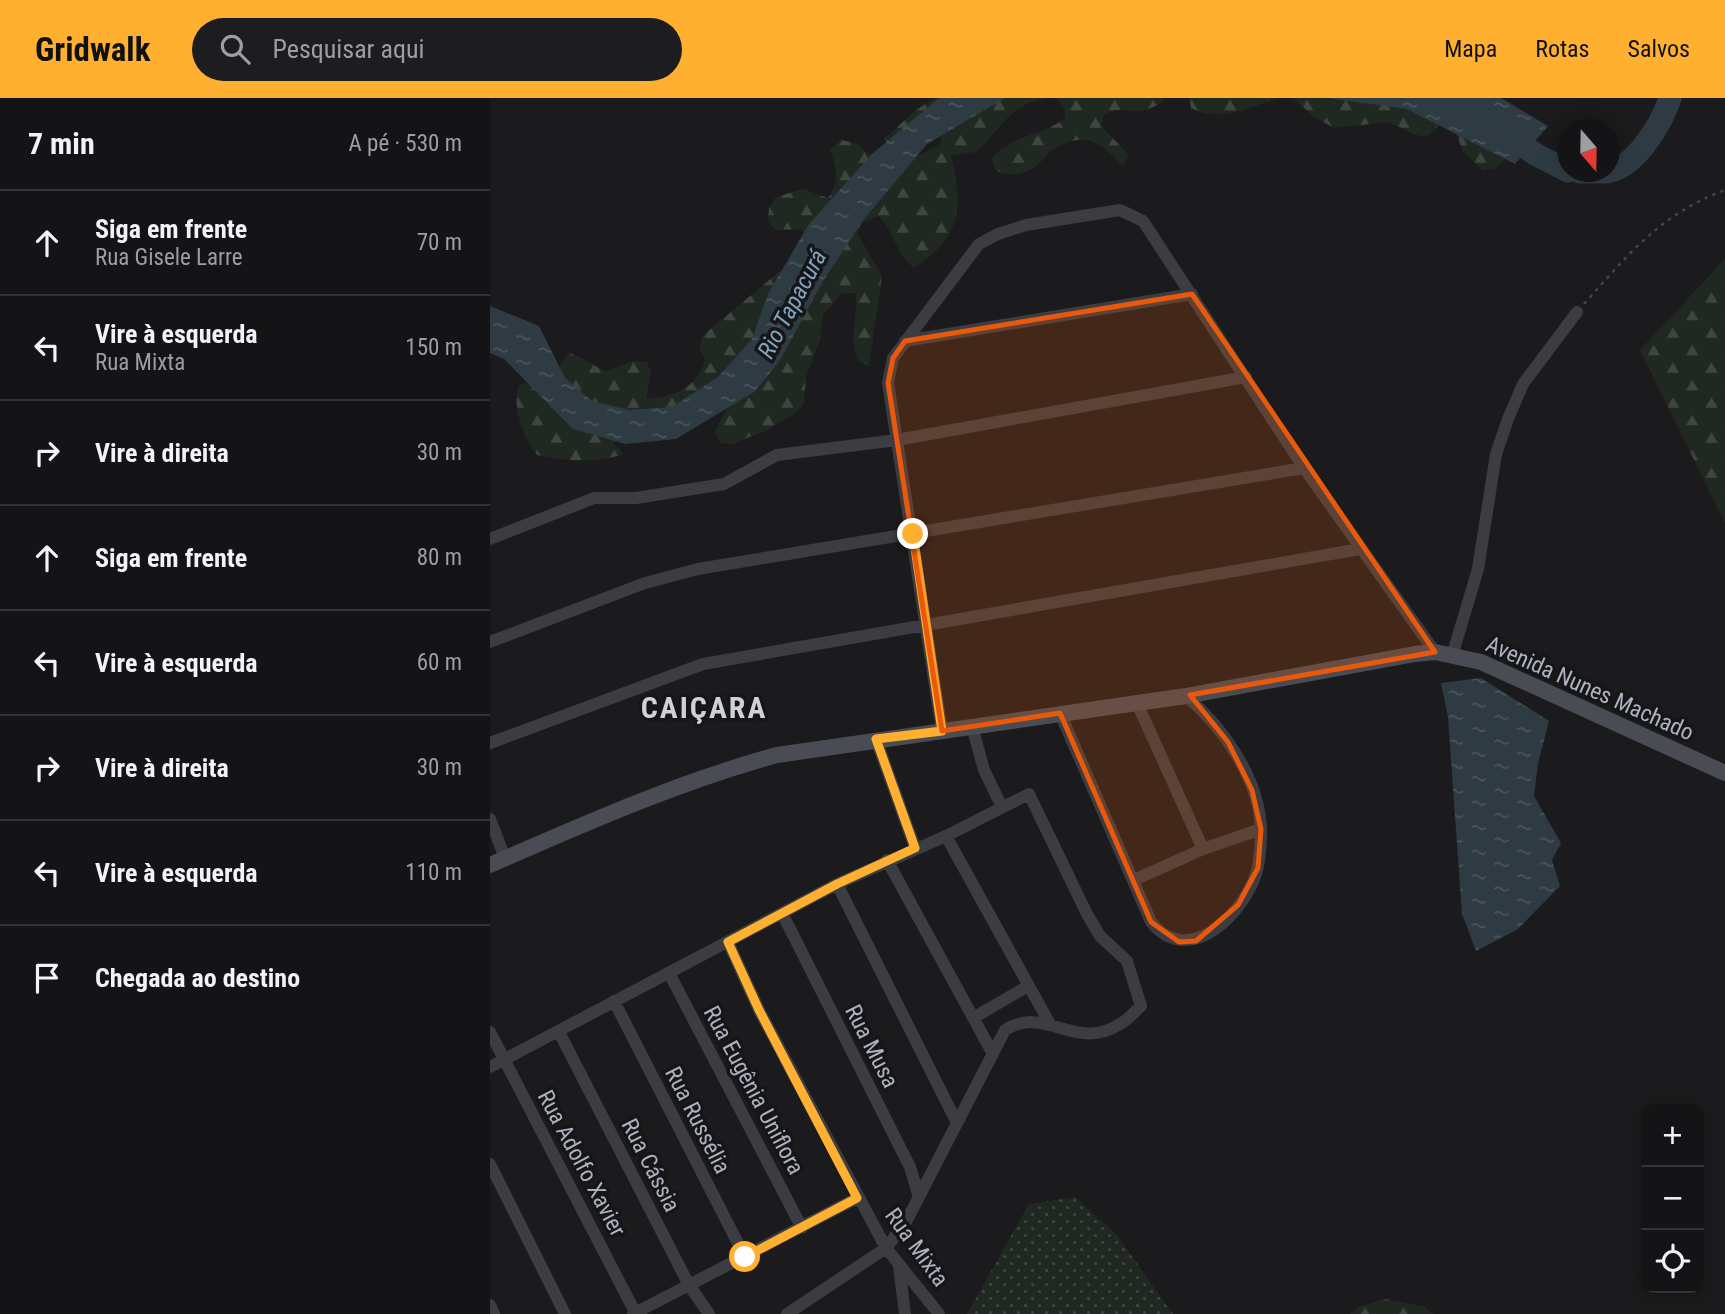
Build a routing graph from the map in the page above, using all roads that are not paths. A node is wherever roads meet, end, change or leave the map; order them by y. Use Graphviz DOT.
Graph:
graph roads {
  1 [pos="1192,294"];
  2 [pos="1577,312"];
  3 [pos="905,341"];
  4 [pos="1246,377"];
  5 [pos="897,440"];
  6 [pos="1304,468"];
  7 [pos="913,534"];
  8 [pos="490,539"];
  9 [pos="1360,549"];
  10 [pos="925,624"];
  11 [pos="490,642"];
  12 [pos="1435,652"];
  13 [pos="1452,656"];
  14 [pos="1186,696"];
  15 [pos="1136,701"];
  16 [pos="1060,713"];
  17 [pos="972,726"];
  18 [pos="942,731"];
  19 [pos="876,739"];
  20 [pos="490,743"];
  21 [pos="1725,773"];
  22 [pos="1002,807"];
  23 [pos="490,819"];
  24 [pos="1261,829"];
  25 [pos="946,836"];
  26 [pos="915,848"];
  27 [pos="1203,849"];
  28 [pos="506,858"];
  29 [pos="887,860"];
  30 [pos="490,865"];
  31 [pos="1134,880"];
  32 [pos="837,884"];
  33 [pos="783,915"];
  34 [pos="728,942"];
  35 [pos="669,973"];
  36 [pos="1028,986"];
  37 [pos="614,1001"];
  38 [pos="973,1018"];
  39 [pos="1050,1024"];
  40 [pos="490,1032"];
  41 [pos="559,1032"];
  42 [pos="993,1054"];
  43 [pos="504,1060"];
  44 [pos="490,1067"];
  45 [pos="957,1123"];
  46 [pos="490,1164"];
  47 [pos="857,1198"];
  48 [pos="919,1198"];
  49 [pos="802,1228"];
  50 [pos="886,1248"];
  51 [pos="745,1257"];
  52 [pos="899,1265"];
  53 [pos="689,1285"];
  54 [pos="490,1305"];
  55 [pos="494,1314"];
  56 [pos="565,1314"];
  57 [pos="635,1314"];
  58 [pos="709,1314"];
  59 [pos="787,1314"];
  60 [pos="905,1314"];
  61 [pos="939,1314"];
  1 -- 3 [label="street"];
  1 -- 3 [label="street"];
  1 -- 4 [label="street"];
  2 -- 13 [label="street"];
  3 -- 5 [label="street"];
  4 -- 5 [label="street"];
  4 -- 6 [label="street"];
  5 -- 7 [label="street"];
  5 -- 8 [label="street"];
  6 -- 7 [label="street"];
  6 -- 9 [label="street"];
  7 -- 10 [label="street"];
  7 -- 11 [label="street"];
  9 -- 10 [label="street"];
  9 -- 12 [label="street"];
  10 -- 18 [label="street"];
  10 -- 20 [label="street"];
  12 -- 13 [label="main road, Avenida Nunes Machado"];
  12 -- 14 [label="main road"];
  13 -- 21 [label="main road, Avenida Nunes Machado"];
  14 -- 15 [label="main road"];
  14 -- 24 [label="street"];
  15 -- 16 [label="main road"];
  15 -- 27 [label="street"];
  16 -- 17 [label="main road"];
  16 -- 31 [label="street"];
  17 -- 18 [label="main road"];
  17 -- 22 [label="street"];
  18 -- 19 [label="main road"];
  19 -- 26 [label="street"];
  19 -- 28 [label="main road"];
  22 -- 25 [label="street"];
  22 -- 39 [label="street"];
  23 -- 28 [label="street"];
  24 -- 27 [label="street"];
  24 -- 31 [label="street"];
  25 -- 26 [label="street"];
  25 -- 36 [label="street"];
  26 -- 29 [label="street"];
  27 -- 31 [label="street"];
  28 -- 30 [label="main road"];
  29 -- 32 [label="street"];
  29 -- 38 [label="street"];
  32 -- 33 [label="street"];
  32 -- 45 [label="street"];
  33 -- 34 [label="street"];
  33 -- 48 [label="street, Rua Musa"];
  34 -- 35 [label="street"];
  34 -- 47 [label="street, Rua Mixta"];
  35 -- 37 [label="street"];
  35 -- 49 [label="street, Rua Eugênia Uniflora"];
  36 -- 38 [label="street"];
  36 -- 39 [label="street"];
  37 -- 41 [label="street"];
  37 -- 51 [label="street, Rua Russélia"];
  38 -- 42 [label="street"];
  39 -- 42 [label="street"];
  40 -- 43 [label="street, Rua Adolfo Xavier"];
  41 -- 43 [label="street"];
  41 -- 53 [label="street, Rua Cássia"];
  42 -- 45 [label="street"];
  43 -- 44 [label="street"];
  43 -- 57 [label="street, Rua Adolfo Xavier"];
  45 -- 48 [label="street"];
  46 -- 56 [label="street"];
  47 -- 49 [label="street"];
  47 -- 50 [label="street, Rua Mixta"];
  48 -- 50 [label="street"];
  49 -- 51 [label="street"];
  50 -- 52 [label="street, Rua Mixta"];
  50 -- 59 [label="street"];
  51 -- 53 [label="street"];
  52 -- 60 [label="street"];
  52 -- 61 [label="street, Rua Mixta"];
  53 -- 57 [label="street"];
  53 -- 58 [label="street, Rua Cássia"];
  54 -- 55 [label="street"];
}
